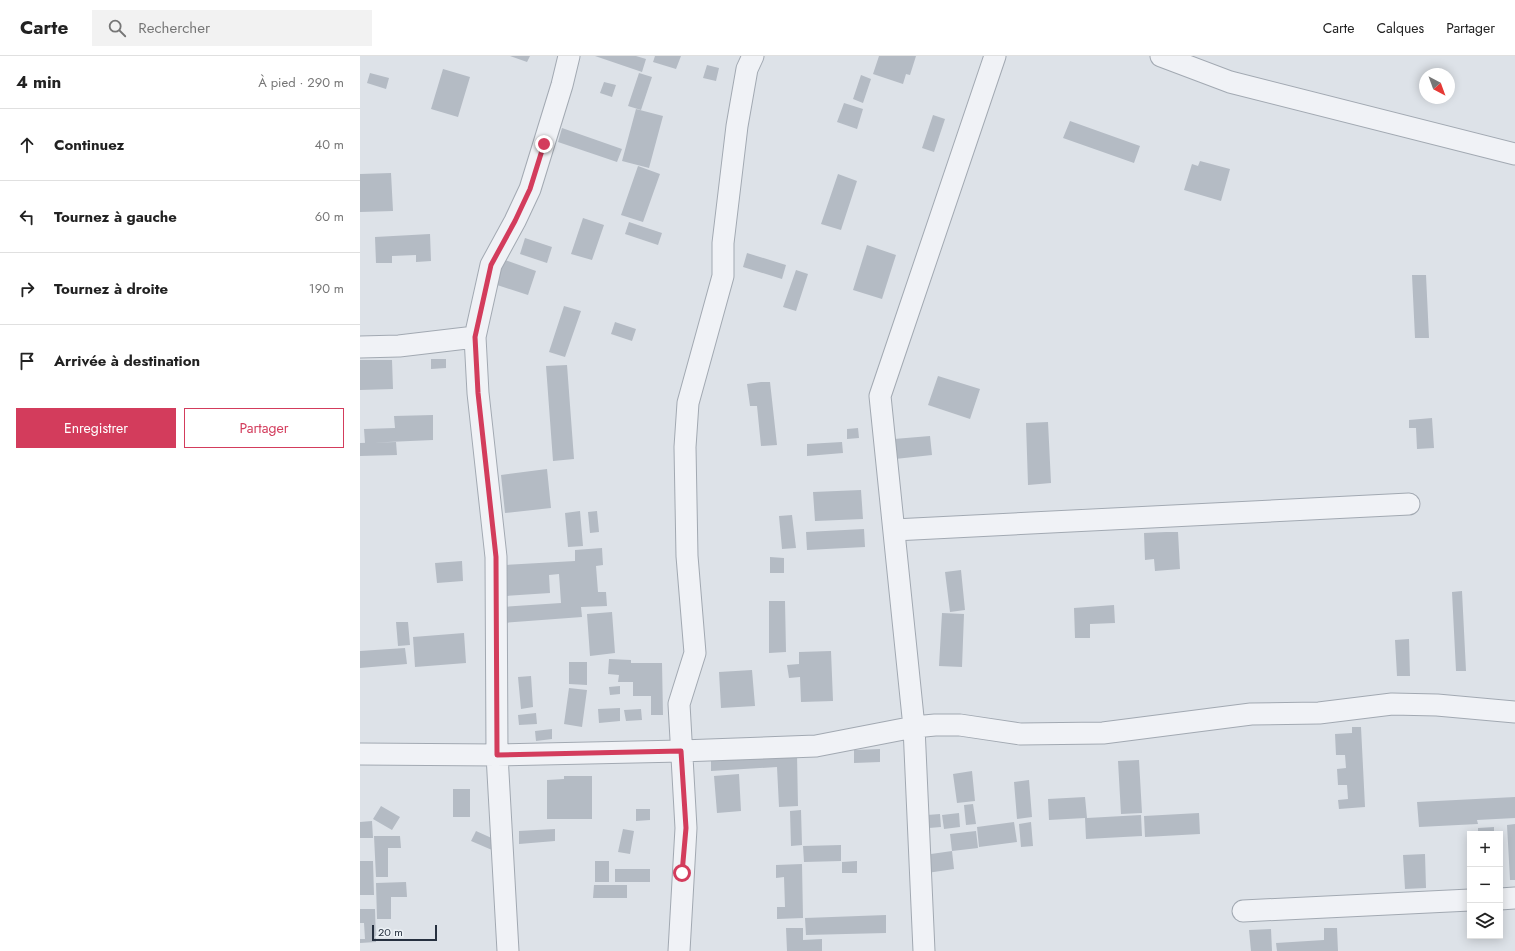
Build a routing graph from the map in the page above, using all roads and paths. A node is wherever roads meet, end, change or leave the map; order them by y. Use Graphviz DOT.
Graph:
graph roads {
  1 [pos="569,56"];
  2 [pos="752,56"];
  3 [pos="995,56"];
  4 [pos="1161,56"];
  5 [pos="1515,154"];
  6 [pos="475,337"];
  7 [pos="360,347"];
  8 [pos="1409,504"];
  9 [pos="894,530"];
  10 [pos="1515,712"];
  11 [pos="914,727"];
  12 [pos="681,751"];
  13 [pos="360,754"];
  14 [pos="497,755"];
  15 [pos="1515,898"];
  16 [pos="1503,899"];
  17 [pos="1467,900"];
  18 [pos="1243,911"];
  19 [pos="508,951"];
  20 [pos="679,951"];
  21 [pos="924,951"];
  1 -- 6 [label="street"];
  2 -- 12 [label="street"];
  3 -- 9 [label="street"];
  4 -- 5 [label="street"];
  6 -- 7 [label="street"];
  6 -- 14 [label="street"];
  8 -- 9 [label="street"];
  9 -- 11 [label="street"];
  10 -- 11 [label="street"];
  11 -- 12 [label="street"];
  11 -- 21 [label="street"];
  12 -- 14 [label="street"];
  12 -- 20 [label="street"];
  13 -- 14 [label="street"];
  14 -- 19 [label="street"];
  15 -- 16 [label="street"];
  17 -- 18 [label="street"];
}
